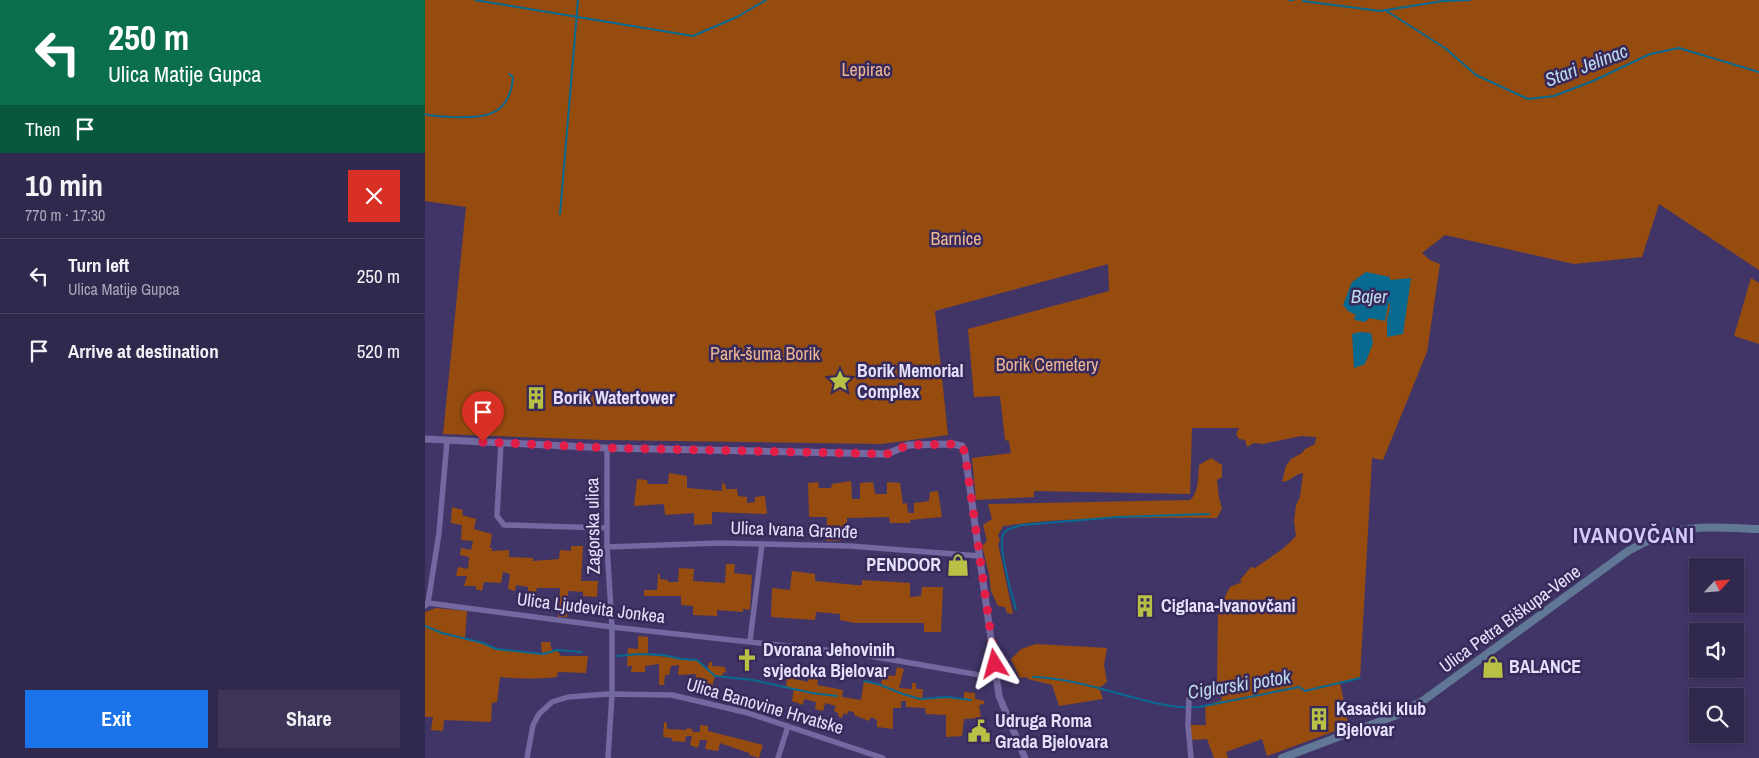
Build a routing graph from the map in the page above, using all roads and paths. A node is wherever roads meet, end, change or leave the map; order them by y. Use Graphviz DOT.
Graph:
graph roads {
  1 [pos="425,439"];
  2 [pos="447,441"];
  3 [pos="501,443"];
  4 [pos="607,448"];
  5 [pos="607,528"];
  6 [pos="1759,529"];
  7 [pos="762,544"];
  8 [pos="607,547"];
  9 [pos="980,556"];
  10 [pos="427,604"];
  11 [pos="612,627"];
  12 [pos="750,641"];
  13 [pos="997,678"];
  14 [pos="612,694"];
  15 [pos="1189,699"];
  16 [pos="788,726"];
  17 [pos="1299,755"];
  18 [pos="527,758"];
  19 [pos="608,758"];
  20 [pos="778,758"];
  21 [pos="883,758"];
  22 [pos="1025,758"];
  23 [pos="1191,758"];
  24 [pos="1282,758"];
  1 -- 2 [label="street"];
  2 -- 3 [label="street"];
  2 -- 10 [label="street"];
  3 -- 4 [label="street"];
  3 -- 5 [label="street"];
  4 -- 5 [label="street, Zagorska ulica"];
  4 -- 9 [label="street"];
  5 -- 8 [label="street, Zagorska ulica"];
  6 -- 17 [label="main road, Ulica Petra Biškupa-Vene"];
  7 -- 8 [label="street, Ulica Ivana Granđe"];
  7 -- 9 [label="street, Ulica Ivana Granđe"];
  7 -- 12 [label="street"];
  8 -- 11 [label="street, Zagorska ulica"];
  9 -- 13 [label="street"];
  10 -- 11 [label="street, Ulica Ljudevita Jonkea"];
  11 -- 12 [label="street, Ulica Ljudevita Jonkea"];
  11 -- 14 [label="street, Zagorska ulica"];
  12 -- 13 [label="street, Ulica Ljudevita Jonkea"];
  13 -- 22 [label="street"];
  14 -- 16 [label="street, Ulica Banovine Hrvatske"];
  14 -- 18 [label="street, Ulica Banovine Hrvatske"];
  14 -- 19 [label="street, Zagorska ulica"];
  15 -- 23 [label="street"];
  16 -- 20 [label="street"];
  16 -- 21 [label="street, Ulica Banovine Hrvatske"];
  17 -- 24 [label="main road, Ulica Petra Biškupa-Vene"];
}
